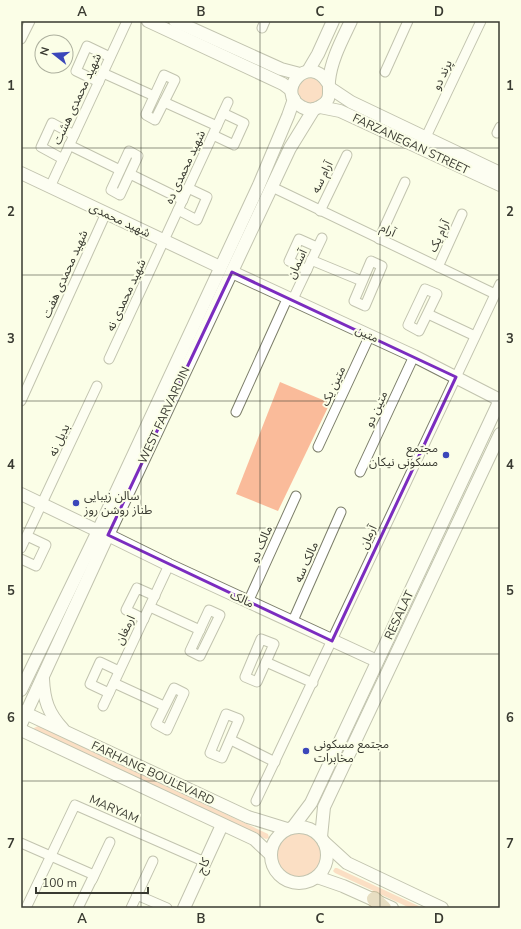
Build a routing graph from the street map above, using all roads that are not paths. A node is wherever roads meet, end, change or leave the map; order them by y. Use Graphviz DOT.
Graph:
graph roads {
  1 [pos="30,21"];
  2 [pos="127,21"];
  3 [pos="148,21"];
  4 [pos="175,21"];
  5 [pos="333,21"];
  6 [pos="351,21"];
  7 [pos="408,21"];
  8 [pos="481,21"];
  9 [pos="21,39"];
  10 [pos="110,57"];
  11 [pos="385,72"];
  12 [pos="103,73"];
  13 [pos="304,73"];
  14 [pos="99,82"];
  15 [pos="329,86"];
  16 [pos="292,95"];
  17 [pos="154,96"];
  18 [pos="164,102"];
  19 [pos="228,102"];
  20 [pos="317,108"];
  21 [pos="223,113"];
  22 [pos="217,126"];
  23 [pos="74,135"];
  24 [pos="213,135"];
  25 [pos="425,138"];
  26 [pos="69,145"];
  27 [pos="347,155"];
  28 [pos="63,159"];
  29 [pos="120,170"];
  30 [pos="21,173"];
  31 [pos="500,173"];
  32 [pos="130,174"];
  33 [pos="405,182"];
  34 [pos="500,185"];
  35 [pos="50,187"];
  36 [pos="272,187"];
  37 [pos="188,188"];
  38 [pos="183,200"];
  39 [pos="178,210"];
  40 [pos="320,211"];
  41 [pos="106,213"];
  42 [pos="462,214"];
  43 [pos="322,238"];
  44 [pos="379,239"];
  45 [pos="164,241"];
  46 [pos="317,247"];
  47 [pos="311,260"];
  48 [pos="220,267"];
  49 [pos="438,267"];
  50 [pos="307,270"];
  51 [pos="232,272"];
  52 [pos="362,281"];
  53 [pos="500,284"];
  54 [pos="495,294"];
  55 [pos="291,298"];
  56 [pos="428,314"];
  57 [pos="370,335"];
  58 [pos="475,336"];
  59 [pos="414,356"];
  60 [pos="109,359"];
  61 [pos="456,377"];
  62 [pos="98,386"];
  63 [pos="500,400"];
  64 [pos="21,401"];
  65 [pos="236,412"];
  66 [pos="500,434"];
  67 [pos="318,447"];
  68 [pos="360,472"];
  69 [pos="21,494"];
  70 [pos="296,496"];
  71 [pos="42,504"];
  72 [pos="341,512"];
  73 [pos="103,533"];
  74 [pos="27,536"];
  75 [pos="21,548"];
  76 [pos="21,559"];
  77 [pos="169,565"];
  78 [pos="155,596"];
  79 [pos="248,602"];
  80 [pos="150,607"];
  81 [pos="144,619"];
  82 [pos="292,623"];
  83 [pos="200,630"];
  84 [pos="332,641"];
  85 [pos="377,661"];
  86 [pos="266,662"];
  87 [pos="34,663"];
  88 [pos="119,671"];
  89 [pos="21,674"];
  90 [pos="43,677"];
  91 [pos="114,683"];
  92 [pos="312,683"];
  93 [pos="21,690"];
  94 [pos="109,693"];
  95 [pos="103,706"];
  96 [pos="164,706"];
  97 [pos="23,716"];
  98 [pos="21,730"];
  99 [pos="66,733"];
  100 [pos="231,740"];
  101 [pos="275,762"];
  102 [pos="256,801"];
  103 [pos="222,825"];
  104 [pos="290,828"];
  105 [pos="323,840"];
  106 [pos="110,842"];
  107 [pos="21,843"];
  108 [pos="271,855"];
  109 [pos="51,856"];
  110 [pos="153,860"];
  111 [pos="205,862"];
  112 [pos="317,877"];
  113 [pos="137,895"];
  114 [pos="379,904"];
  115 [pos="26,908"];
  116 [pos="78,908"];
  117 [pos="131,908"];
  118 [pos="167,908"];
  119 [pos="184,908"];
  120 [pos="392,908"];
  121 [pos="442,908"];
  1 -- 9 [label="street"];
  2 -- 10 [label="street, شهید محمدی هشت"];
  3 -- 16 [label="street"];
  4 -- 13 [label="street"];
  5 -- 13 [label="street"];
  6 -- 15 [label="street"];
  7 -- 11 [label="street"];
  8 -- 25 [label="street, پرند دو"];
  10 -- 12 [label="street, شهید محمدی هشت"];
  10 -- 14 [label="street"];
  12 -- 14 [label="street, شهید محمدی هشت"];
  12 -- 17 [label="street"];
  13 -- 15 [label="street"];
  13 -- 16 [label="street"];
  14 -- 23 [label="street, شهید محمدی هشت"];
  15 -- 20 [label="street"];
  15 -- 25 [label="street, FARZANEGAN STREET"];
  16 -- 20 [label="street"];
  16 -- 48 [label="street, WEST FARVARDIN"];
  17 -- 18 [label="street"];
  17 -- 18 [label="street"];
  18 -- 22 [label="street"];
  19 -- 21 [label="street, شهید محمدی ده"];
  20 -- 34 [label="street, FARZANEGAN STREET"];
  20 -- 36 [label="street, WEST FARVARDIN"];
  21 -- 22 [label="street, شهید محمدی ده"];
  21 -- 24 [label="street"];
  22 -- 24 [label="street, شهید محمدی ده"];
  23 -- 26 [label="street, شهید محمدی هشت"];
  23 -- 28 [label="street"];
  24 -- 37 [label="street, شهید محمدی ده"];
  25 -- 31 [label="street, FARZANEGAN STREET"];
  26 -- 28 [label="street, شهید محمدی هشت"];
  26 -- 29 [label="street"];
  27 -- 40 [label="street, آرام سه"];
  28 -- 35 [label="street, شهید محمدی هشت"];
  29 -- 32 [label="street"];
  29 -- 32 [label="street"];
  30 -- 35 [label="street, شهید محمدی"];
  32 -- 38 [label="street"];
  33 -- 44 [label="street"];
  35 -- 41 [label="street, شهید محمدی"];
  36 -- 40 [label="street, آرام"];
  36 -- 51 [label="street, WEST FARVARDIN"];
  37 -- 38 [label="street, شهید محمدی ده"];
  37 -- 39 [label="street"];
  38 -- 39 [label="street, شهید محمدی ده"];
  39 -- 45 [label="street, شهید محمدی ده"];
  40 -- 44 [label="street, آرام"];
  41 -- 45 [label="street, شهید محمدی"];
  41 -- 64 [label="street, شهید محمدی هفت"];
  42 -- 49 [label="street, آرام یک"];
  43 -- 46 [label="street, آسمان"];
  44 -- 49 [label="street, آرام"];
  45 -- 48 [label="street, شهید محمدی"];
  45 -- 60 [label="street, شهید محمدی نه"];
  46 -- 47 [label="street, آسمان"];
  46 -- 50 [label="street"];
  47 -- 50 [label="street, آسمان"];
  47 -- 52 [label="street"];
  48 -- 73 [label="street, WEST FARVARDIN"];
  49 -- 54 [label="street, آرام"];
  50 -- 55 [label="street, آسمان"];
  51 -- 55 [label="street, متین"];
  51 -- 73 [label="street, WEST FARVARDIN"];
  53 -- 54 [label="street, آرمان"];
  54 -- 58 [label="street, آرمان"];
  55 -- 57 [label="street, متین"];
  55 -- 65 [label="street, آسمان"];
  56 -- 58 [label="street"];
  57 -- 59 [label="street, متین"];
  57 -- 67 [label="street, متین یک"];
  58 -- 61 [label="street, آرمان"];
  59 -- 61 [label="street, متین"];
  59 -- 68 [label="street, متین دو"];
  61 -- 63 [label="street, متین"];
  61 -- 84 [label="street, آرمان"];
  62 -- 71 [label="street, بدیل نه"];
  63 -- 85 [label="street, RESALAT"];
  66 -- 105 [label="street, RESALAT"];
  69 -- 71 [label="street, مالک"];
  70 -- 79 [label="street, مالک دو"];
  71 -- 73 [label="street, مالک"];
  71 -- 74 [label="street, بدیل نه"];
  72 -- 82 [label="street, مالک سه"];
  73 -- 77 [label="street, مالک"];
  73 -- 87 [label="street, WEST FARVARDIN"];
  73 -- 90 [label="street, WEST FARVARDIN"];
  74 -- 75 [label="street, بدیل نه"];
  74 -- 76 [label="street"];
  77 -- 78 [label="street, ارمغان"];
  77 -- 79 [label="street, مالک"];
  78 -- 80 [label="street, ارمغان"];
  78 -- 81 [label="street"];
  79 -- 82 [label="street, مالک"];
  80 -- 81 [label="street, ارمغان"];
  80 -- 83 [label="street"];
  81 -- 88 [label="street, ارمغان"];
  82 -- 84 [label="street, مالک"];
  84 -- 85 [label="street, مالک"];
  84 -- 92 [label="street, آرمان"];
  85 -- 104 [label="street, RESALAT"];
  86 -- 92 [label="street"];
  87 -- 89 [label="street"];
  87 -- 93 [label="street, WEST FARVARDIN"];
  88 -- 91 [label="street, ارمغان"];
  88 -- 94 [label="street"];
  90 -- 97 [label="street, WEST FARVARDIN"];
  90 -- 99 [label="street"];
  91 -- 94 [label="street, ارمغان"];
  91 -- 96 [label="street"];
  92 -- 101 [label="street, آرمان"];
  94 -- 95 [label="street, ارمغان"];
  97 -- 99 [label="street, FARHANG BOULEVARD"];
  98 -- 103 [label="street, FARHANG BOULEVARD"];
  99 -- 104 [label="street, FARHANG BOULEVARD"];
  100 -- 101 [label="street"];
  101 -- 102 [label="street, آرمان"];
  103 -- 108 [label="street, FARHANG BOULEVARD"];
  103 -- 111 [label="street, کاج"];
  104 -- 105 [label="street"];
  104 -- 108 [label="street"];
  105 -- 112 [label="street"];
  105 -- 121 [label="street"];
  106 -- 116 [label="street"];
  107 -- 109 [label="street"];
  108 -- 112 [label="street"];
  109 -- 111 [label="street, MARYAM"];
  109 -- 115 [label="street, MARYAM"];
  109 -- 116 [label="street"];
  110 -- 113 [label="street"];
  111 -- 119 [label="street, کاج"];
  112 -- 114 [label="street"];
  113 -- 117 [label="street"];
  113 -- 118 [label="street"];
  114 -- 120 [label="street"];
}
